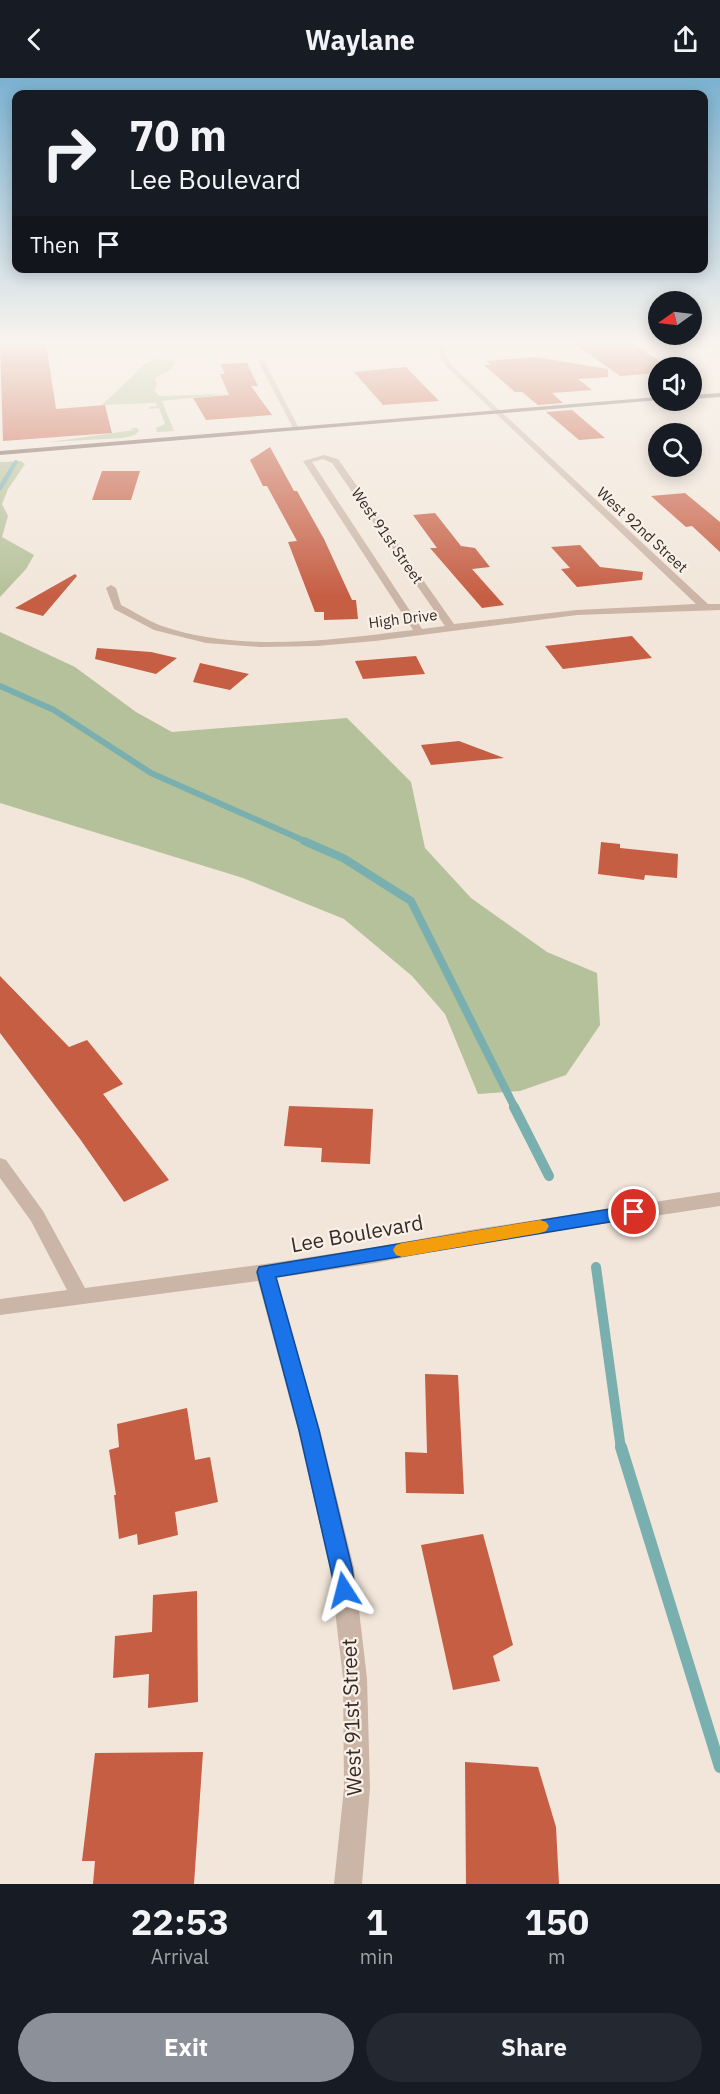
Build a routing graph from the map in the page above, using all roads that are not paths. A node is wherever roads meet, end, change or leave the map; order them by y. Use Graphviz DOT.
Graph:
graph roads {
  1 [pos="306,427"];
  2 [pos="513,427"];
  3 [pos="297,428"];
  4 [pos="0,453"];
  5 [pos="111,588"];
  6 [pos="705,607"];
  7 [pos="720,607"];
  8 [pos="452,628"];
  9 [pos="419,632"];
  10 [pos="0,1165"];
  11 [pos="720,1199"];
  12 [pos="265,1272"];
  13 [pos="80,1296"];
  14 [pos="0,1307"];
  15 [pos="348,1884"];
  1 -- 3 [label="main road"];
  2 -- 6 [label="street, West 92nd Street"];
  3 -- 4 [label="main road"];
  5 -- 9 [label="street, High Drive"];
  6 -- 7 [label="street, High Drive"];
  6 -- 8 [label="street, High Drive"];
  8 -- 9 [label="street, High Drive"];
  8 -- 9 [label="street, West 91st Street"];
  10 -- 13 [label="street"];
  11 -- 12 [label="street, Lee Boulevard"];
  12 -- 13 [label="street, Lee Boulevard"];
  12 -- 15 [label="street, West 91st Street"];
  13 -- 14 [label="street, Lee Boulevard"];
}
